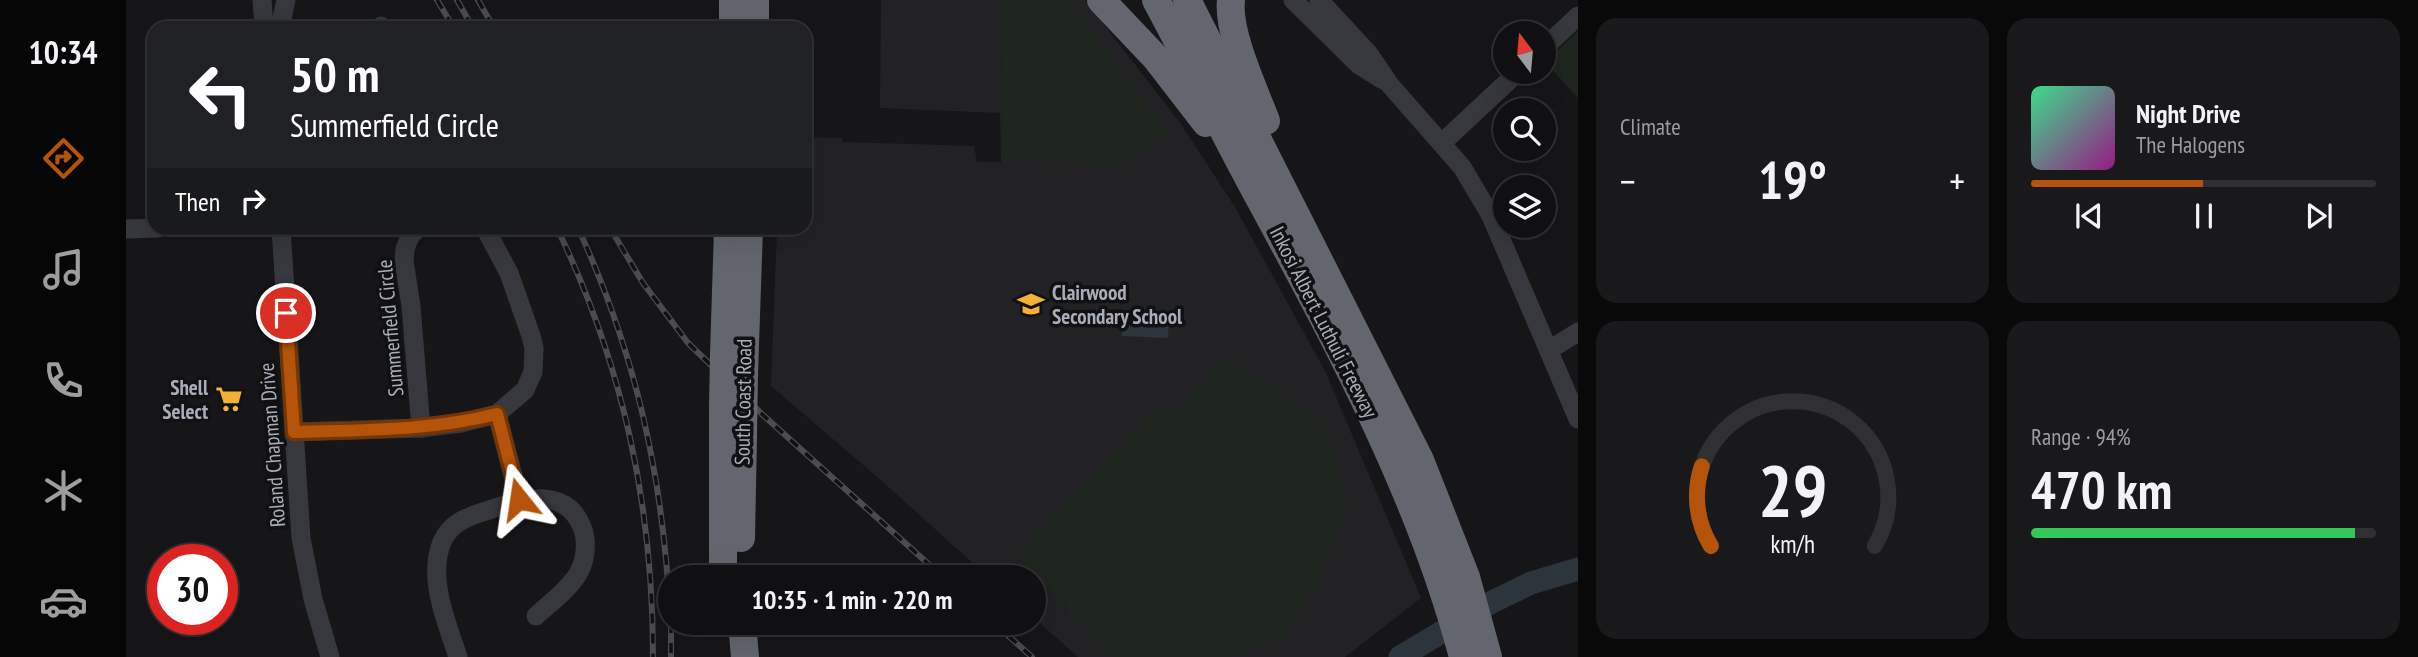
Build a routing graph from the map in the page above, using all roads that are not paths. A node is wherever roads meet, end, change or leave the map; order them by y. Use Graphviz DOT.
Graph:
graph roads {
  1 [pos="262,0"];
  2 [pos="286,0"];
  3 [pos="733,0"];
  4 [pos="755,0"];
  5 [pos="1101,0"];
  6 [pos="1156,0"];
  7 [pos="1187,0"];
  8 [pos="1231,0"];
  9 [pos="1293,0"];
  10 [pos="1319,0"];
  11 [pos="1578,16"];
  12 [pos="264,21"];
  13 [pos="282,21"];
  14 [pos="733,21"];
  15 [pos="755,21"];
  16 [pos="1556,37"];
  17 [pos="1505,84"];
  18 [pos="1390,85"];
  19 [pos="1443,142"];
  20 [pos="1248,177"];
  21 [pos="147,228"];
  22 [pos="126,229"];
  23 [pos="281,235"];
  24 [pos="411,235"];
  25 [pos="489,235"];
  26 [pos="728,235"];
  27 [pos="748,235"];
  28 [pos="1312,245"];
  29 [pos="1578,332"];
  30 [pos="1549,350"];
  31 [pos="734,365"];
  32 [pos="497,414"];
  33 [pos="1578,419"];
  34 [pos="421,428"];
  35 [pos="294,432"];
  36 [pos="519,499"];
  37 [pos="723,565"];
  38 [pos="741,565"];
  39 [pos="1454,582"];
  40 [pos="536,616"];
  41 [pos="726,635"];
  42 [pos="743,635"];
  43 [pos="1473,647"];
  44 [pos="330,657"];
  45 [pos="458,657"];
  46 [pos="727,657"];
  47 [pos="745,657"];
  1 -- 12 [label="street"];
  2 -- 13 [label="street"];
  3 -- 14 [label="highway"];
  4 -- 15 [label="highway"];
  5 -- 20 [label="highway"];
  6 -- 20 [label="highway, Inkosi Albert Luthuli Freeway"];
  7 -- 28 [label="highway, Inkosi Albert Luthuli Freeway"];
  8 -- 28 [label="highway"];
  9 -- 18 [label="street"];
  10 -- 18 [label="street"];
  11 -- 16 [label="street"];
  17 -- 19 [label="street"];
  18 -- 19 [label="street"];
  19 -- 30 [label="street"];
  20 -- 39 [label="highway, Inkosi Albert Luthuli Freeway"];
  21 -- 22 [label="street"];
  23 -- 35 [label="street, Roland Chapman Drive"];
  24 -- 34 [label="street, Summerfield Circle"];
  25 -- 32 [label="street"];
  26 -- 31 [label="highway, South Coast Road"];
  27 -- 31 [label="highway, South Coast Road"];
  28 -- 39 [label="highway, Inkosi Albert Luthuli Freeway"];
  29 -- 30 [label="street"];
  30 -- 33 [label="street"];
  31 -- 37 [label="highway, South Coast Road, bridge"];
  31 -- 38 [label="highway, South Coast Road, bridge"];
  32 -- 34 [label="street"];
  32 -- 36 [label="street"];
  34 -- 35 [label="street"];
  35 -- 44 [label="street, Roland Chapman Drive"];
  36 -- 40 [label="street"];
  36 -- 45 [label="street"];
  39 -- 43 [label="highway, Inkosi Albert Luthuli Freeway"];
  41 -- 46 [label="highway"];
  42 -- 47 [label="highway"];
}
